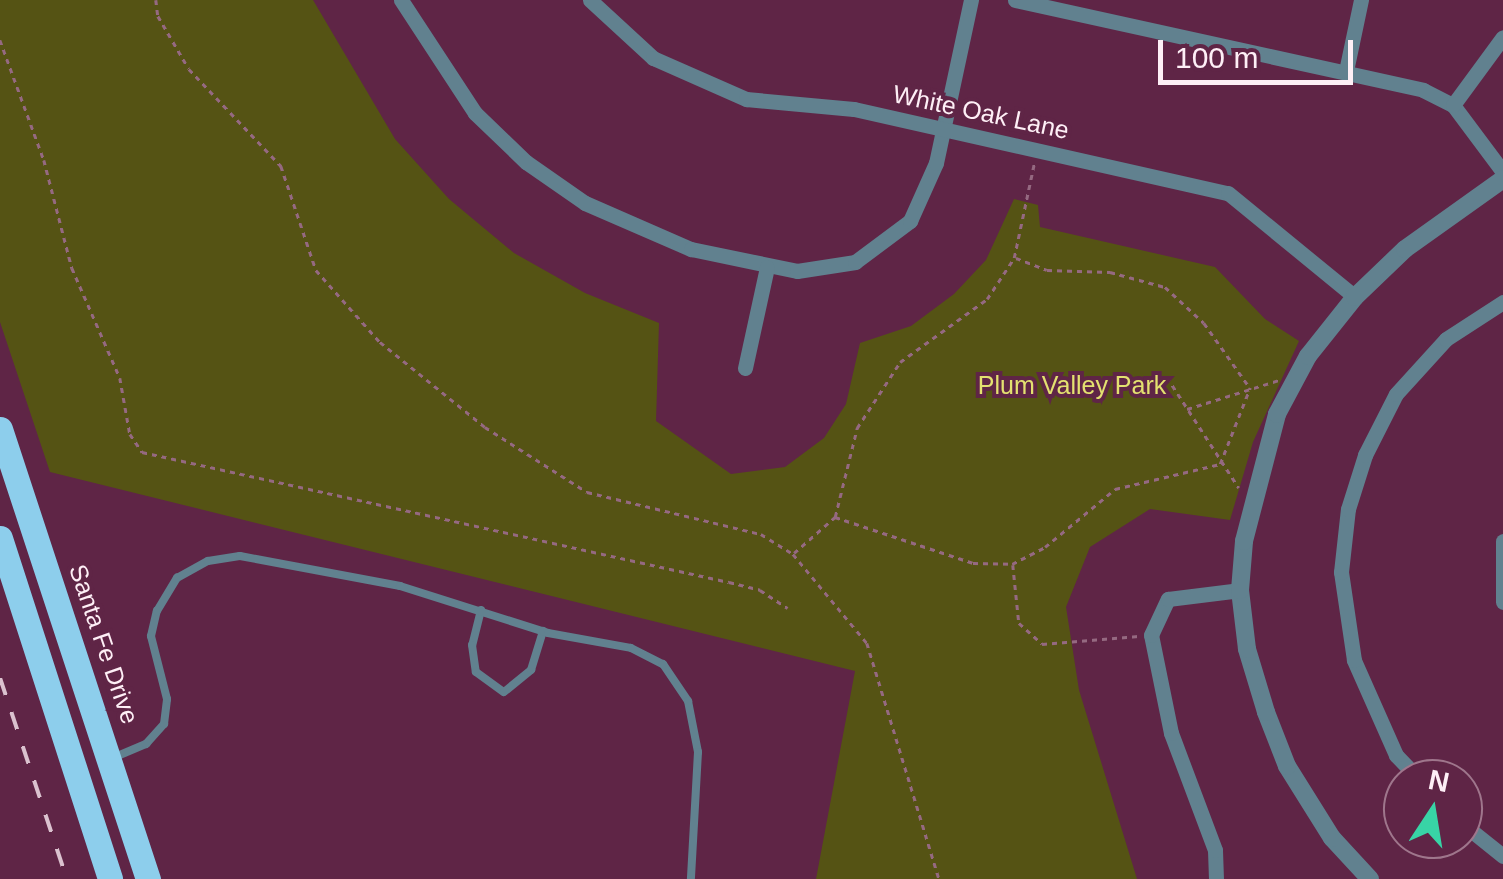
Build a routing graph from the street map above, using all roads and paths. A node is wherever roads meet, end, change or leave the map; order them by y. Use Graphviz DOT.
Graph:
graph roads {
  1 [pos="156,0"];
  2 [pos="400,0"];
  3 [pos="590,0"];
  4 [pos="971,0"];
  5 [pos="1015,0"];
  6 [pos="1362,0"];
  7 [pos="1503,37"];
  8 [pos="0,40"];
  9 [pos="1346,71"];
  10 [pos="1453,105"];
  11 [pos="942,130"];
  12 [pos="1037,150"];
  13 [pos="1503,175"];
  14 [pos="1014,258"];
  15 [pos="767,267"];
  16 [pos="1354,296"];
  17 [pos="1503,302"];
  18 [pos="745,368"];
  19 [pos="1166,377"];
  20 [pos="1281,379"];
  21 [pos="1250,388"];
  22 [pos="1187,409"];
  23 [pos="0,429"];
  24 [pos="1220,464"];
  25 [pos="1239,488"];
  26 [pos="835,517"];
  27 [pos="0,538"];
  28 [pos="1503,541"];
  29 [pos="793,554"];
  30 [pos="1012,564"];
  31 [pos="1240,590"];
  32 [pos="1503,602"];
  33 [pos="788,608"];
  34 [pos="482,610"];
  35 [pos="542,632"];
  36 [pos="1150,635"];
  37 [pos="111,759"];
  38 [pos="1400,759"];
  39 [pos="1483,840"];
  40 [pos="1503,856"];
  41 [pos="110,879"];
  42 [pos="148,879"];
  43 [pos="691,879"];
  44 [pos="939,879"];
  45 [pos="1216,879"];
  46 [pos="1370,879"];
  1 -- 29 [label="path"];
  2 -- 15 [label="street"];
  3 -- 11 [label="street, White Oak Lane"];
  4 -- 11 [label="street"];
  5 -- 9 [label="street"];
  6 -- 9 [label="street"];
  7 -- 10 [label="street"];
  8 -- 33 [label="path"];
  9 -- 10 [label="street"];
  10 -- 13 [label="street"];
  11 -- 12 [label="street, White Oak Lane"];
  11 -- 15 [label="street"];
  12 -- 14 [label="path"];
  12 -- 16 [label="street, White Oak Lane"];
  13 -- 16 [label="street"];
  14 -- 21 [label="path"];
  14 -- 26 [label="path"];
  15 -- 18 [label="street"];
  16 -- 31 [label="street"];
  17 -- 38 [label="street"];
  19 -- 22 [label="path"];
  20 -- 21 [label="path"];
  21 -- 22 [label="path"];
  21 -- 24 [label="path"];
  22 -- 24 [label="path"];
  23 -- 37 [label="highway, Santa Fe Drive"];
  24 -- 25 [label="path"];
  24 -- 30 [label="path"];
  26 -- 29 [label="path"];
  26 -- 30 [label="path"];
  27 -- 41 [label="highway"];
  28 -- 32 [label="street"];
  29 -- 44 [label="path"];
  30 -- 36 [label="path"];
  31 -- 36 [label="street"];
  31 -- 46 [label="street"];
  34 -- 35 [label="lane"];
  34 -- 35 [label="lane"];
  34 -- 37 [label="lane"];
  35 -- 43 [label="lane"];
  36 -- 45 [label="street"];
  37 -- 42 [label="highway, Santa Fe Drive"];
  39 -- 40 [label="street"];
}
